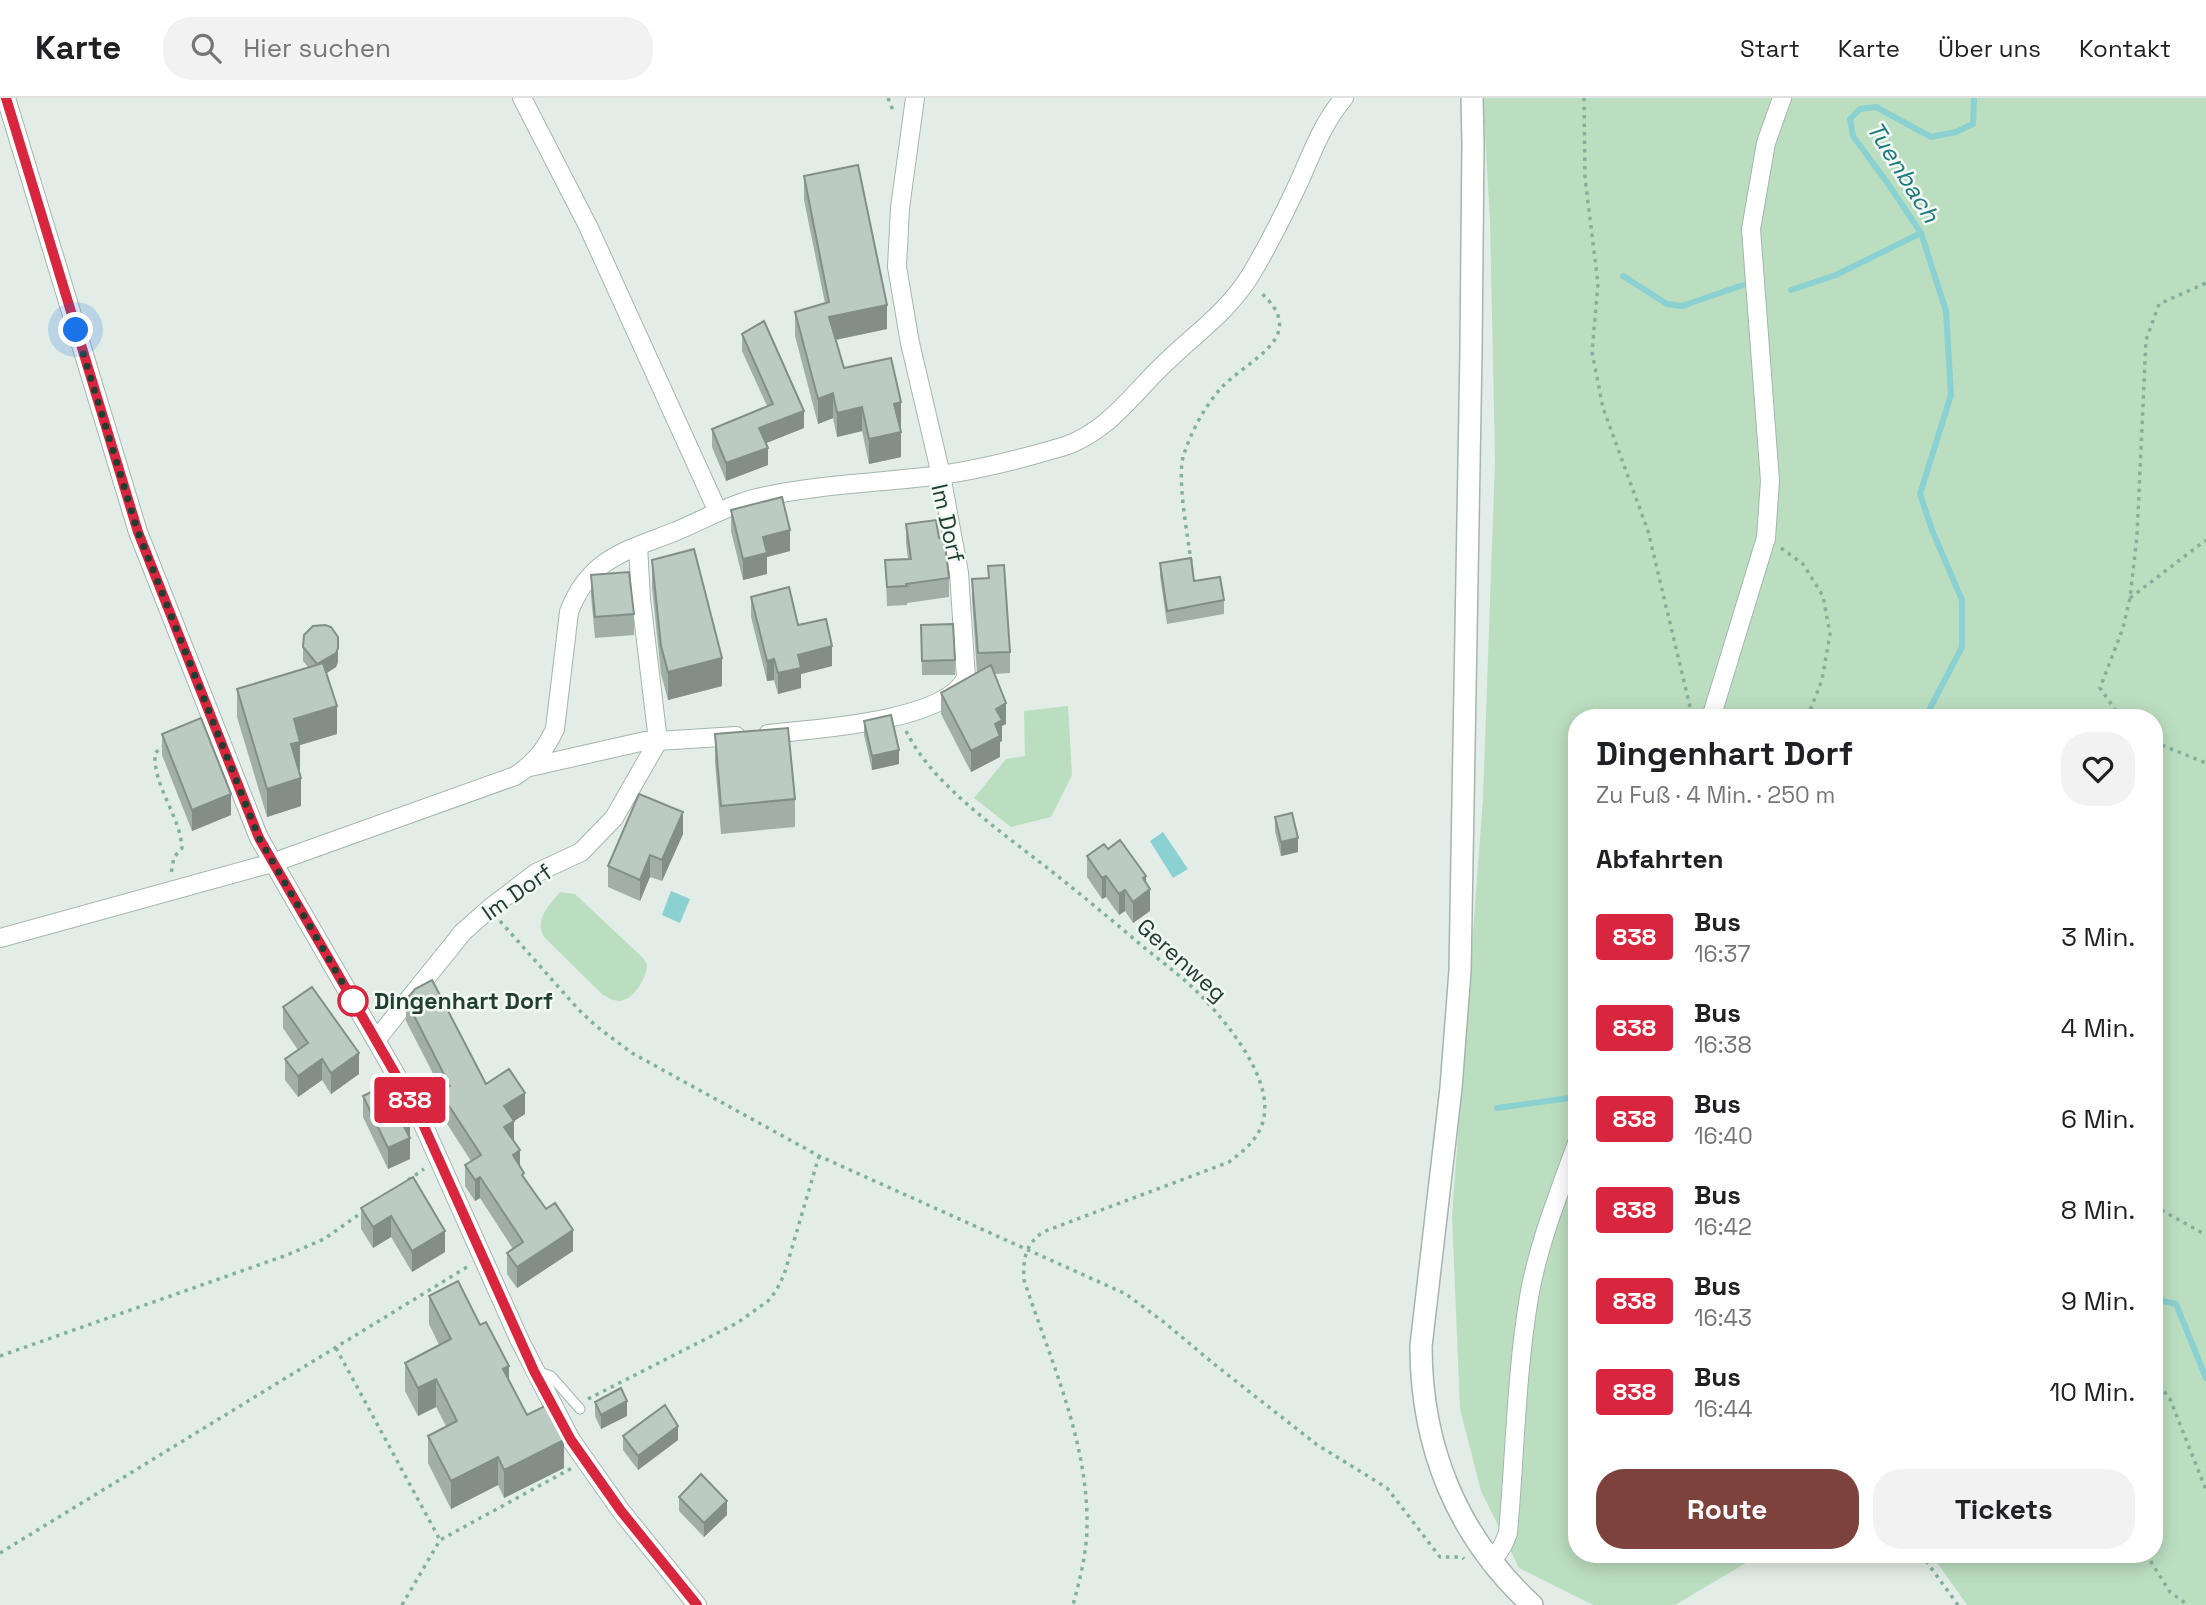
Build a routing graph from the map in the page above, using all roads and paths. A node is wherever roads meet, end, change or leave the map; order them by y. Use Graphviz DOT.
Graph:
graph roads {
  1 [pos="6,98"];
  2 [pos="522,98"];
  3 [pos="915,98"];
  4 [pos="1344,98"];
  5 [pos="1472,98"];
  6 [pos="1584,98"];
  7 [pos="1782,98"];
  8 [pos="1245,282"];
  9 [pos="2206,283"];
  10 [pos="941,475"];
  11 [pos="718,512"];
  12 [pos="1766,538"];
  13 [pos="2206,540"];
  14 [pos="638,546"];
  15 [pos="1192,568"];
  16 [pos="2130,598"];
  17 [pos="1691,709"];
  18 [pos="1714,709"];
  19 [pos="1811,709"];
  20 [pos="2115,709"];
  21 [pos="900,716"];
  22 [pos="658,741"];
  23 [pos="168,743"];
  24 [pos="2163,746"];
  25 [pos="2206,763"];
  26 [pos="530,767"];
  27 [pos="272,863"];
  28 [pos="176,889"];
  29 [pos="489,909"];
  30 [pos="0,938"];
  31 [pos="376,1040"];
  32 [pos="819,1156"];
  33 [pos="440,1158"];
  34 [pos="1568,1169"];
  35 [pos="408,1180"];
  36 [pos="366,1209"];
  37 [pos="2163,1211"];
  38 [pos="2206,1236"];
  39 [pos="1026,1250"];
  40 [pos="482,1257"];
  41 [pos="336,1348"];
  42 [pos="0,1356"];
  43 [pos="534,1371"];
  44 [pos="2163,1390"];
  45 [pos="578,1407"];
  46 [pos="584,1462"];
  47 [pos="2206,1490"];
  48 [pos="440,1540"];
  49 [pos="0,1553"];
  50 [pos="1462,1557"];
  51 [pos="1491,1563"];
  52 [pos="1928,1563"];
  53 [pos="2152,1563"];
  54 [pos="694,1601"];
  55 [pos="402,1605"];
  56 [pos="1073,1605"];
  57 [pos="1532,1605"];
  58 [pos="1958,1605"];
  59 [pos="2188,1605"];
  1 -- 27 [label="street"];
  2 -- 11 [label="street"];
  3 -- 10 [label="street"];
  4 -- 8 [label="street"];
  5 -- 51 [label="street"];
  6 -- 17 [label="path"];
  7 -- 12 [label="street"];
  8 -- 10 [label="street"];
  8 -- 15 [label="path"];
  9 -- 16 [label="path"];
  10 -- 11 [label="street, Im Dorf"];
  10 -- 21 [label="street, Im Dorf"];
  11 -- 14 [label="street, Im Dorf"];
  12 -- 18 [label="street"];
  12 -- 19 [label="path"];
  13 -- 16 [label="path"];
  14 -- 22 [label="street"];
  14 -- 26 [label="street, Im Dorf"];
  16 -- 20 [label="path"];
  21 -- 22 [label="street, Im Dorf"];
  21 -- 39 [label="path, Gerenweg"];
  22 -- 26 [label="street"];
  22 -- 29 [label="street, Im Dorf"];
  23 -- 28 [label="path"];
  24 -- 25 [label="path"];
  26 -- 27 [label="street, Im Dorf"];
  27 -- 28 [label="street, Im Dorf"];
  27 -- 31 [label="street"];
  28 -- 30 [label="street, Im Dorf"];
  29 -- 31 [label="street, Im Dorf"];
  29 -- 32 [label="path"];
  31 -- 33 [label="street"];
  32 -- 39 [label="path"];
  32 -- 45 [label="path"];
  33 -- 35 [label="path"];
  33 -- 40 [label="street"];
  34 -- 51 [label="street"];
  36 -- 42 [label="path"];
  37 -- 38 [label="path"];
  39 -- 50 [label="path"];
  39 -- 56 [label="path"];
  40 -- 41 [label="path"];
  40 -- 43 [label="street"];
  41 -- 48 [label="path"];
  41 -- 49 [label="path"];
  43 -- 45 [label="lane"];
  43 -- 46 [label="street"];
  44 -- 47 [label="path"];
  46 -- 48 [label="path"];
  46 -- 54 [label="street"];
  48 -- 55 [label="path"];
  51 -- 57 [label="street"];
  52 -- 58 [label="path"];
  53 -- 59 [label="path"];
}
